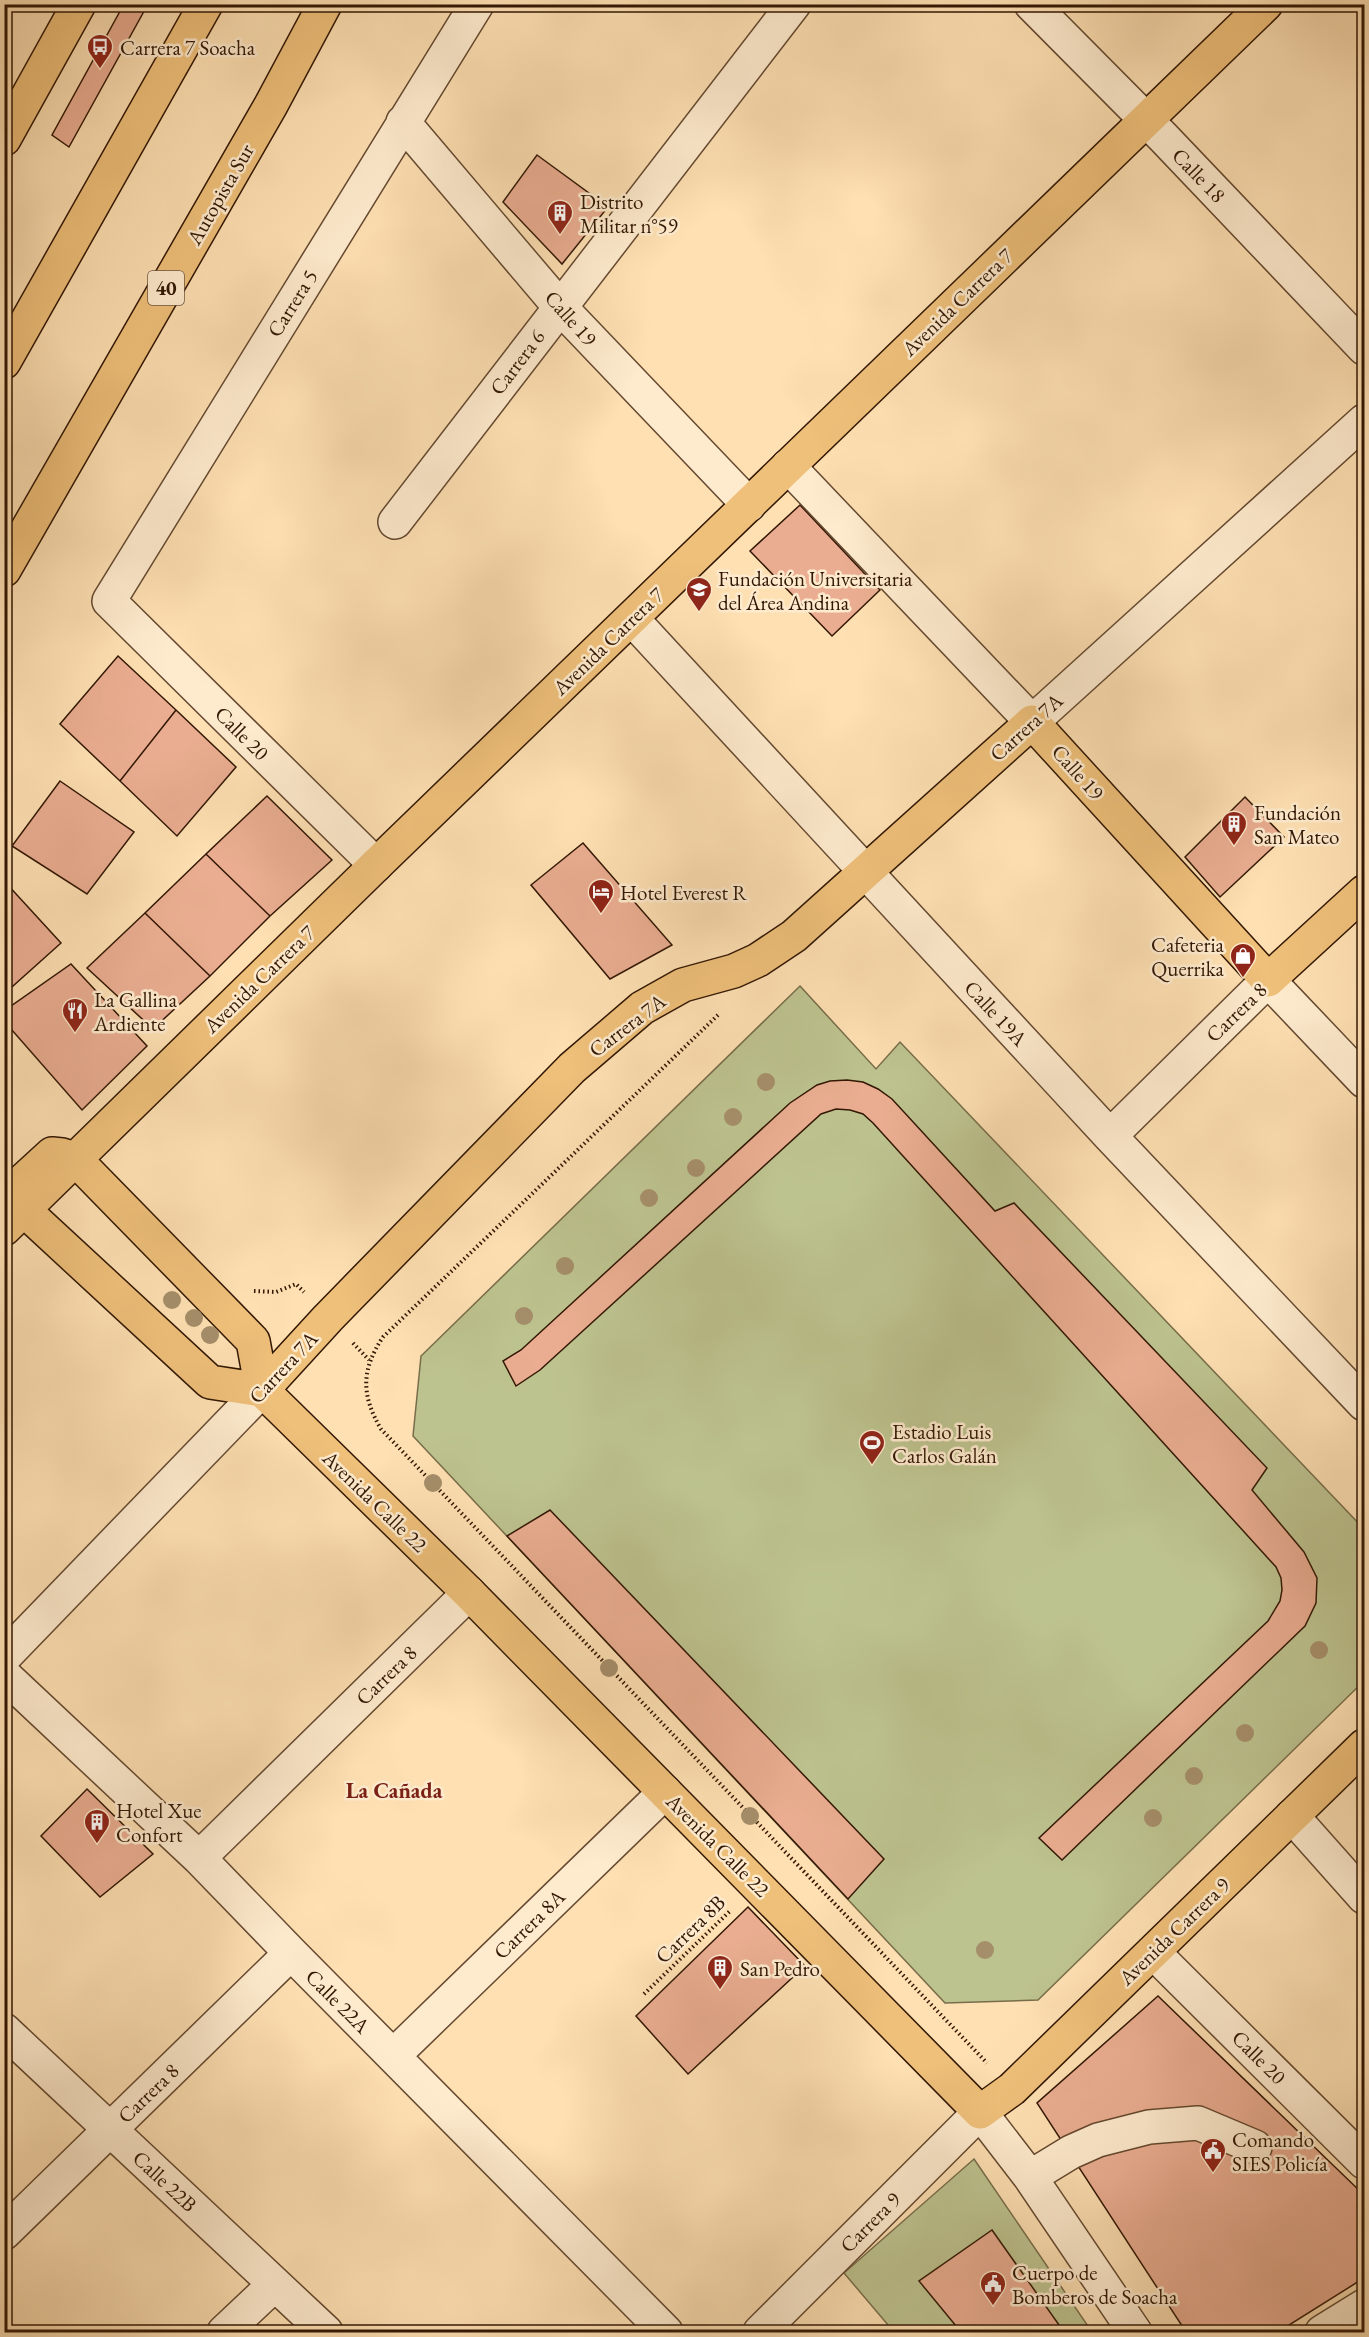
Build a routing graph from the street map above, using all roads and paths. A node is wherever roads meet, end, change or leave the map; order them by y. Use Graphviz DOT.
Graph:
graph roads {
  1 [pos="79,4"];
  2 [pos="206,4"];
  3 [pos="325,4"];
  4 [pos="477,4"];
  5 [pos="795,4"];
  6 [pos="1031,4"];
  7 [pos="1266,4"];
  8 [pos="1145,120"];
  9 [pos="403,122"];
  10 [pos="4,139"];
  11 [pos="560,307"];
  12 [pos="1365,348"];
  13 [pos="4,362"];
  14 [pos="1365,421"];
  15 [pos="788,466"];
  16 [pos="749,505"];
  17 [pos="395,522"];
  18 [pos="4,570"];
  19 [pos="109,601"];
  20 [pos="632,619"];
  21 [pos="1032,722"];
  22 [pos="376,865"];
  23 [pos="865,871"];
  24 [pos="1365,892"];
  25 [pos="734,971"];
  26 [pos="1268,980"];
  27 [pos="1365,1081"];
  28 [pos="1110,1136"];
  29 [pos="75,1159"];
  30 [pos="11,1212"];
  31 [pos="246,1290"];
  32 [pos="328,1318"];
  33 [pos="369,1360"];
  34 [pos="262,1390"];
  35 [pos="1365,1404"];
  36 [pos="469,1593"];
  37 [pos="4,1657"];
  38 [pos="4,1675"];
  39 [pos="1364,1747"];
  40 [pos="665,1792"];
  41 [pos="1292,1816"];
  42 [pos="199,1858"];
  43 [pos="757,1885"];
  44 [pos="1365,1896"];
  45 [pos="1153,1952"];
  46 [pos="291,1953"];
  47 [pos="644,1994"];
  48 [pos="4,2030"];
  49 [pos="393,2056"];
  50 [pos="981,2057"];
  51 [pos="980,2112"];
  52 [pos="111,2130"];
  53 [pos="1255,2147"];
  54 [pos="1365,2162"];
  55 [pos="1030,2177"];
  56 [pos="4,2234"];
  57 [pos="274,2284"];
  58 [pos="1365,2306"];
  59 [pos="775,2327"];
  60 [pos="224,2332"];
  61 [pos="326,2332"];
  62 [pos="666,2332"];
  63 [pos="1136,2332"];
  64 [pos="1322,2332"];
  1 -- 10 [label="main road"];
  2 -- 13 [label="main road"];
  3 -- 18 [label="main road, Autopista Sur / 40"];
  4 -- 9 [label="street, Carrera 5"];
  5 -- 11 [label="street, Carrera 6"];
  6 -- 8 [label="street, Calle 18"];
  7 -- 8 [label="main road, Avenida Carrera 7"];
  8 -- 12 [label="street, Calle 18"];
  8 -- 15 [label="main road, Avenida Carrera 7"];
  9 -- 11 [label="street, Calle 19"];
  9 -- 19 [label="street, Carrera 5"];
  11 -- 16 [label="street, Calle 19"];
  11 -- 17 [label="street, Carrera 6"];
  14 -- 21 [label="street, Carrera 7A"];
  15 -- 16 [label="main road, Avenida Carrera 7"];
  15 -- 21 [label="street, Calle 19"];
  16 -- 20 [label="main road, Avenida Carrera 7"];
  19 -- 22 [label="street, Calle 20"];
  20 -- 22 [label="main road, Avenida Carrera 7"];
  20 -- 23 [label="street, Calle 19A"];
  21 -- 23 [label="main road, Carrera 7A"];
  21 -- 26 [label="main road, Calle 19"];
  22 -- 29 [label="main road, Avenida Carrera 7"];
  23 -- 25 [label="main road, Carrera 7A"];
  23 -- 28 [label="street, Calle 19A"];
  24 -- 26 [label="main road, Carrera 8"];
  25 -- 32 [label="main road, Carrera 7A"];
  25 -- 33 [label="path"];
  26 -- 27 [label="street, Calle 19"];
  26 -- 28 [label="street, Carrera 8"];
  28 -- 35 [label="street, Calle 19A"];
  29 -- 30 [label="main road, Avenida Carrera 7"];
  29 -- 34 [label="main road"];
  30 -- 34 [label="main road"];
  31 -- 32 [label="path"];
  32 -- 33 [label="path"];
  32 -- 34 [label="main road, Carrera 7A"];
  33 -- 50 [label="path"];
  34 -- 36 [label="main road, Avenida Calle 22"];
  34 -- 37 [label="street, Carrera 7A"];
  36 -- 40 [label="main road, Avenida Calle 22"];
  36 -- 42 [label="street, Carrera 8"];
  38 -- 42 [label="street, Calle 22A"];
  39 -- 41 [label="main road, Avenida Carrera 9"];
  40 -- 43 [label="main road, Avenida Calle 22"];
  40 -- 49 [label="street, Carrera 8A"];
  41 -- 44 [label="street"];
  41 -- 45 [label="main road, Avenida Carrera 9"];
  42 -- 46 [label="street, Calle 22A"];
  43 -- 47 [label="path, Carrera 8B"];
  43 -- 51 [label="main road, Avenida Calle 22"];
  45 -- 51 [label="main road, Avenida Carrera 9"];
  45 -- 54 [label="street, Calle 20"];
  46 -- 49 [label="street, Calle 22A"];
  46 -- 52 [label="street, Carrera 8"];
  48 -- 52 [label="street, Calle 22B"];
  49 -- 62 [label="street, Calle 22A"];
  51 -- 55 [label="street, Avenida Calle 22"];
  51 -- 59 [label="street, Carrera 9"];
  52 -- 56 [label="street, Carrera 8"];
  52 -- 57 [label="street, Calle 22B"];
  53 -- 55 [label="street"];
  55 -- 63 [label="street, Avenida Calle 22"];
  57 -- 60 [label="street"];
  57 -- 61 [label="street, Calle 22B"];
  58 -- 64 [label="street"];
}
